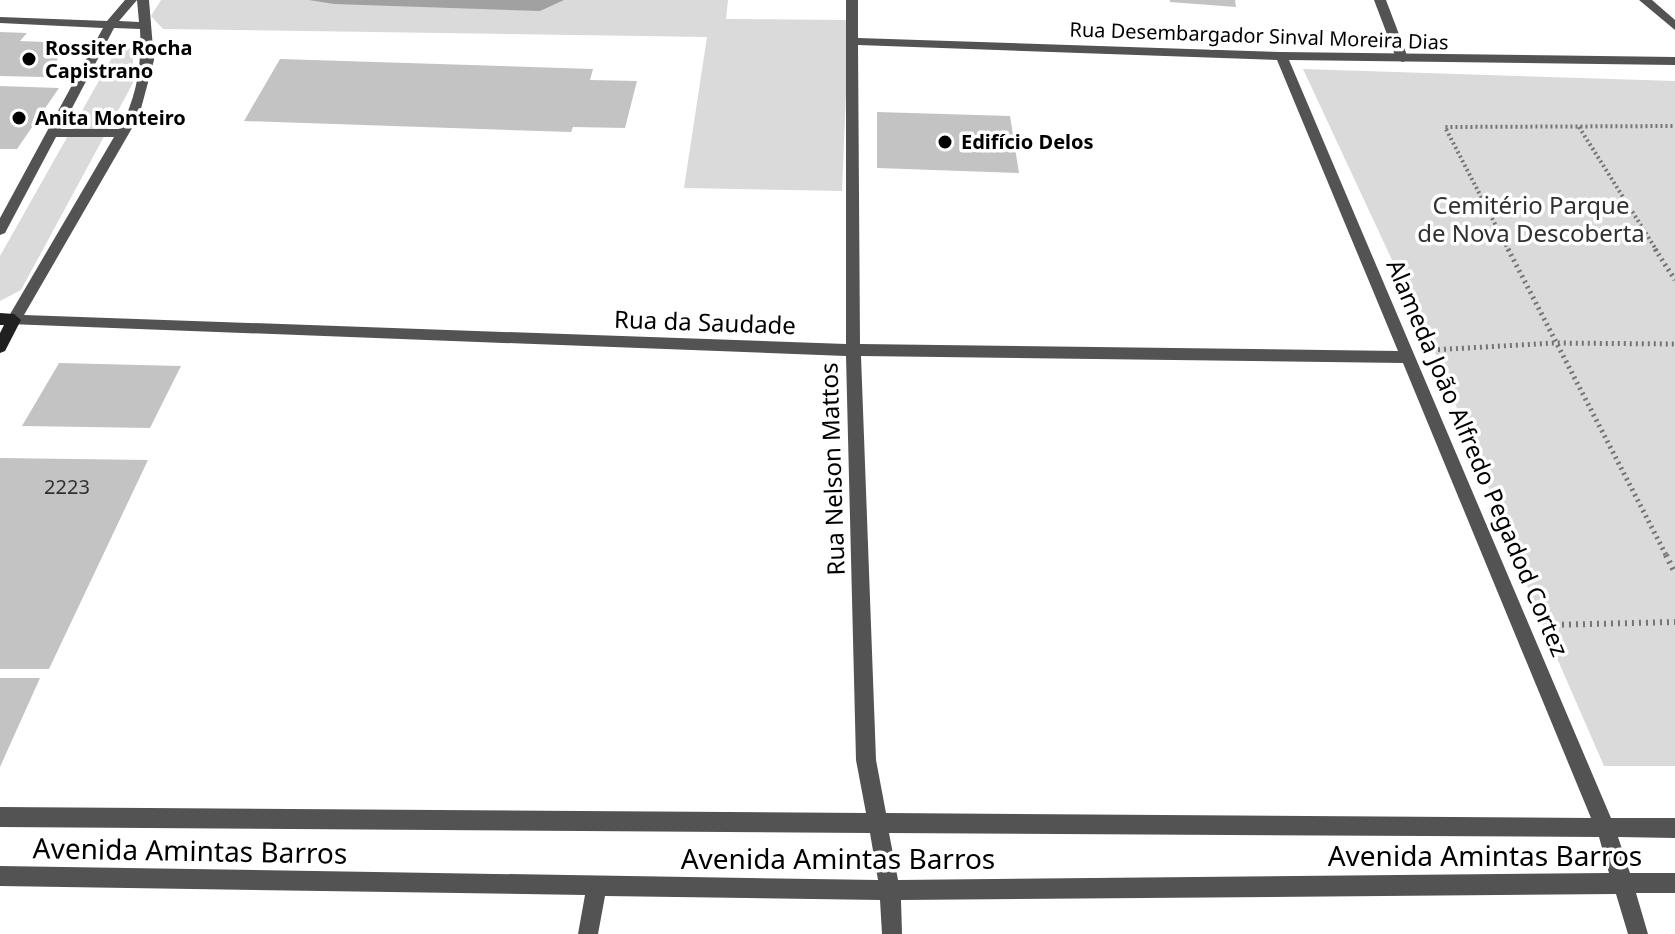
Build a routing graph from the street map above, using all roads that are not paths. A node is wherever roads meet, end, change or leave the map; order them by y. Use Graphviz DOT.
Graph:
graph roads {
  1 [pos="131,0"];
  2 [pos="143,0"];
  3 [pos="852,0"];
  4 [pos="1380,0"];
  5 [pos="1645,0"];
  6 [pos="0,20"];
  7 [pos="111,24"];
  8 [pos="145,26"];
  9 [pos="1675,26"];
  10 [pos="852,41"];
  11 [pos="1281,56"];
  12 [pos="1402,58"];
  13 [pos="1670,61"];
  14 [pos="55,133"];
  15 [pos="124,133"];
  16 [pos="0,230"];
  17 [pos="7,320"];
  18 [pos="0,347"];
  19 [pos="853,350"];
  20 [pos="1409,357"];
  21 [pos="0,817"];
  22 [pos="879,821"];
  23 [pos="1675,828"];
  24 [pos="1606,829"];
  25 [pos="0,876"];
  26 [pos="1623,881"];
  27 [pos="1675,883"];
  28 [pos="597,885"];
  29 [pos="890,890"];
  30 [pos="588,934"];
  31 [pos="892,934"];
  32 [pos="1638,934"];
  1 -- 7 [label="street"];
  2 -- 8 [label="street"];
  3 -- 10 [label="street, Rua Nelson Mattos"];
  4 -- 12 [label="street"];
  5 -- 9 [label="street"];
  6 -- 7 [label="street"];
  7 -- 8 [label="street"];
  7 -- 14 [label="street"];
  8 -- 15 [label="street"];
  10 -- 11 [label="street, Rua Desembargador Sinval Moreira Dias"];
  10 -- 19 [label="street, Rua Nelson Mattos"];
  11 -- 12 [label="street, Rua Desembargador Sinval Moreira Dias"];
  11 -- 20 [label="street, Alameda João Alfredo Pegadod Cortez"];
  12 -- 13 [label="street, Rua Desembargador Sinval Moreira Dias"];
  14 -- 15 [label="street"];
  14 -- 16 [label="street"];
  15 -- 17 [label="street"];
  17 -- 18 [label="main road"];
  17 -- 19 [label="street, Rua da Saudade"];
  19 -- 20 [label="street, Rua da Saudade"];
  19 -- 22 [label="street, Rua Nelson Mattos"];
  20 -- 24 [label="street, Alameda João Alfredo Pegadod Cortez"];
  21 -- 22 [label="street, Avenida Amintas Barros"];
  22 -- 24 [label="street, Avenida Amintas Barros"];
  22 -- 29 [label="street, Rua Nelson Mattos"];
  23 -- 24 [label="street, Avenida Amintas Barros"];
  24 -- 26 [label="street, Alameda João Alfredo Pegadod Cortez"];
  25 -- 28 [label="street, Avenida Amintas Barros"];
  26 -- 27 [label="street, Avenida Amintas Barros"];
  26 -- 29 [label="street, Avenida Amintas Barros"];
  26 -- 32 [label="street, Alameda João Alfredo Pegadod Cortez"];
  28 -- 29 [label="street, Avenida Amintas Barros"];
  28 -- 30 [label="street"];
  29 -- 31 [label="street, Rua Nelson Mattos"];
}
